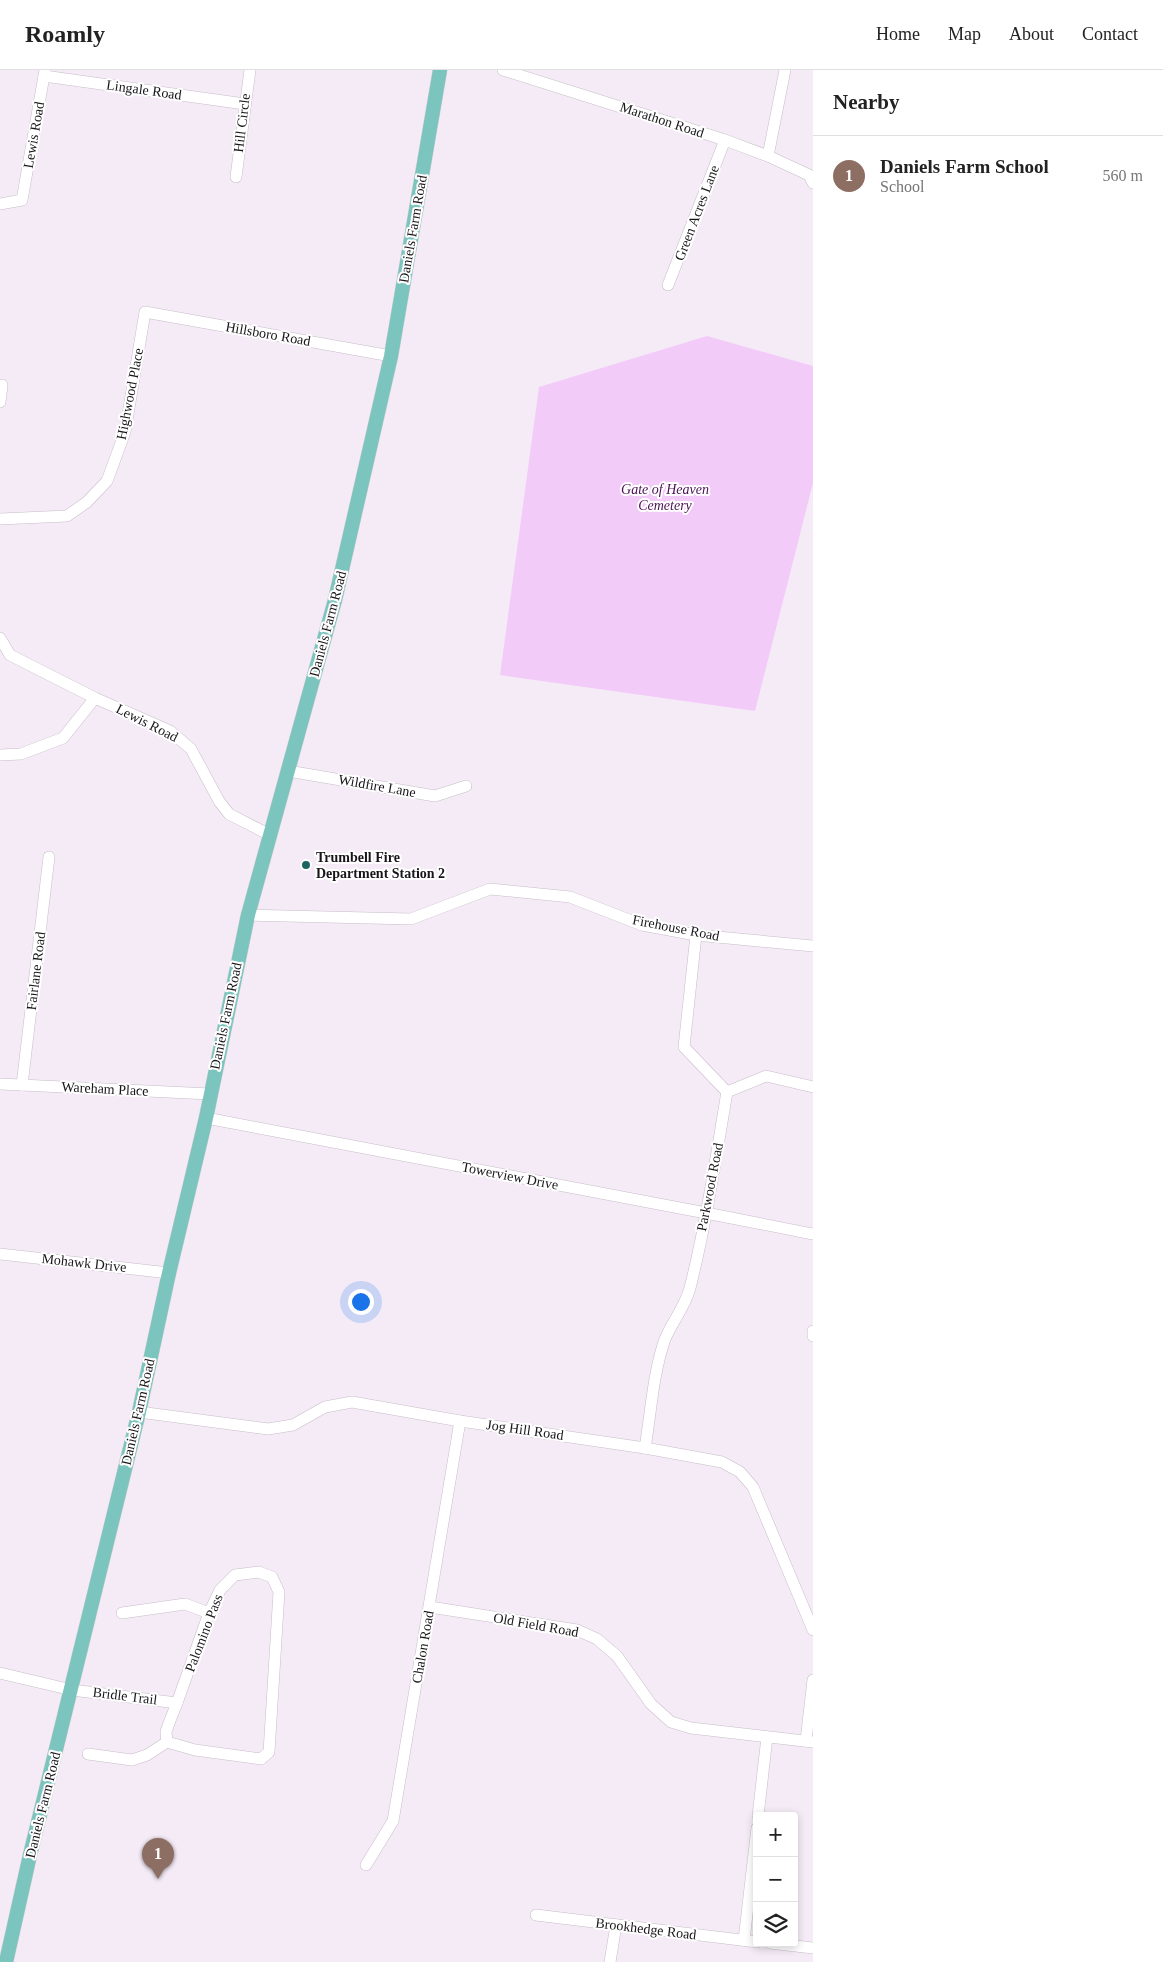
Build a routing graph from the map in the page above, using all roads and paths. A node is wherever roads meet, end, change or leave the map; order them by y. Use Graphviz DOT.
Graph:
graph roads {
  1 [pos="250,70"];
  2 [pos="440,70"];
  3 [pos="503,70"];
  4 [pos="785,70"];
  5 [pos="44,73"];
  6 [pos="245,104"];
  7 [pos="725,140"];
  8 [pos="768,156"];
  9 [pos="236,177"];
  10 [pos="813,183"];
  11 [pos="0,204"];
  12 [pos="668,285"];
  13 [pos="144,312"];
  14 [pos="391,356"];
  15 [pos="2,385"];
  16 [pos="0,402"];
  17 [pos="0,519"];
  18 [pos="0,638"];
  19 [pos="95,698"];
  20 [pos="0,755"];
  21 [pos="288,771"];
  22 [pos="466,786"];
  23 [pos="270,835"];
  24 [pos="49,857"];
  25 [pos="248,915"];
  26 [pos="696,935"];
  27 [pos="813,946"];
  28 [pos="0,1084"];
  29 [pos="22,1085"];
  30 [pos="813,1087"];
  31 [pos="727,1092"];
  32 [pos="210,1094"];
  33 [pos="206,1118"];
  34 [pos="706,1212"];
  35 [pos="813,1234"];
  36 [pos="0,1254"];
  37 [pos="169,1273"];
  38 [pos="813,1330"];
  39 [pos="813,1336"];
  40 [pos="139,1412"];
  41 [pos="460,1421"];
  42 [pos="645,1448"];
  43 [pos="430,1607"];
  44 [pos="209,1612"];
  45 [pos="122,1613"];
  46 [pos="813,1630"];
  47 [pos="0,1673"];
  48 [pos="813,1680"];
  49 [pos="72,1690"];
  50 [pos="178,1703"];
  51 [pos="767,1737"];
  52 [pos="809,1741"];
  53 [pos="167,1742"];
  54 [pos="88,1754"];
  55 [pos="758,1812"];
  56 [pos="754,1857"];
  57 [pos="366,1865"];
  58 [pos="536,1916"];
  59 [pos="616,1925"];
  60 [pos="744,1940"];
  61 [pos="753,1941"];
  62 [pos="798,1946"];
  63 [pos="813,1948"];
  64 [pos="6,1962"];
  65 [pos="610,1962"];
  1 -- 6 [label="street, Hill Circle"];
  2 -- 14 [label="main road, Daniels Farm Road"];
  3 -- 7 [label="street, Marathon Road"];
  4 -- 8 [label="street"];
  5 -- 6 [label="street, Lingale Road"];
  5 -- 11 [label="street, Lewis Road"];
  6 -- 9 [label="street, Hill Circle"];
  7 -- 8 [label="street, Marathon Road"];
  7 -- 12 [label="street, Green Acres Lane"];
  8 -- 10 [label="street, Marathon Road"];
  13 -- 14 [label="street, Hillsboro Road"];
  13 -- 17 [label="street, Highwood Place"];
  14 -- 21 [label="main road, Daniels Farm Road"];
  15 -- 16 [label="street"];
  18 -- 19 [label="street, Lewis Road"];
  19 -- 20 [label="street"];
  19 -- 23 [label="street, Lewis Road"];
  21 -- 22 [label="street, Wildfire Lane"];
  21 -- 23 [label="main road, Daniels Farm Road"];
  23 -- 25 [label="main road, Daniels Farm Road"];
  24 -- 29 [label="street, Fairlane Road"];
  25 -- 26 [label="street, Firehouse Road"];
  25 -- 32 [label="main road, Daniels Farm Road"];
  26 -- 27 [label="street, Firehouse Road"];
  26 -- 31 [label="street"];
  28 -- 29 [label="street, Wareham Place"];
  29 -- 32 [label="street, Wareham Place"];
  30 -- 31 [label="street"];
  31 -- 34 [label="street, Parkwood Road"];
  32 -- 33 [label="main road, Daniels Farm Road"];
  33 -- 34 [label="street, Towerview Drive"];
  33 -- 37 [label="main road, Daniels Farm Road"];
  34 -- 35 [label="street, Towerview Drive"];
  34 -- 42 [label="street, Parkwood Road"];
  36 -- 37 [label="street, Mohawk Drive"];
  37 -- 40 [label="main road, Daniels Farm Road"];
  38 -- 39 [label="street"];
  40 -- 41 [label="street, Jog Hill Road"];
  40 -- 49 [label="main road, Daniels Farm Road"];
  41 -- 42 [label="street, Jog Hill Road"];
  41 -- 43 [label="street, Chalon Road"];
  42 -- 46 [label="street, Jog Hill Road"];
  43 -- 51 [label="street, Old Field Road"];
  43 -- 57 [label="street, Chalon Road"];
  44 -- 45 [label="street"];
  44 -- 50 [label="street, Palomino Pass"];
  44 -- 53 [label="street, Palomino Pass"];
  47 -- 49 [label="street, Bridle Trail"];
  48 -- 52 [label="street"];
  49 -- 50 [label="street, Bridle Trail"];
  49 -- 64 [label="main road, Daniels Farm Road"];
  50 -- 53 [label="street, Palomino Pass"];
  51 -- 52 [label="street, Old Field Road"];
  51 -- 55 [label="street"];
  53 -- 54 [label="street"];
  56 -- 60 [label="street"];
  58 -- 59 [label="street, Brookhedge Road"];
  59 -- 60 [label="street, Brookhedge Road"];
  59 -- 65 [label="street"];
  60 -- 61 [label="street, Brookhedge Road"];
  62 -- 63 [label="street"];
}
